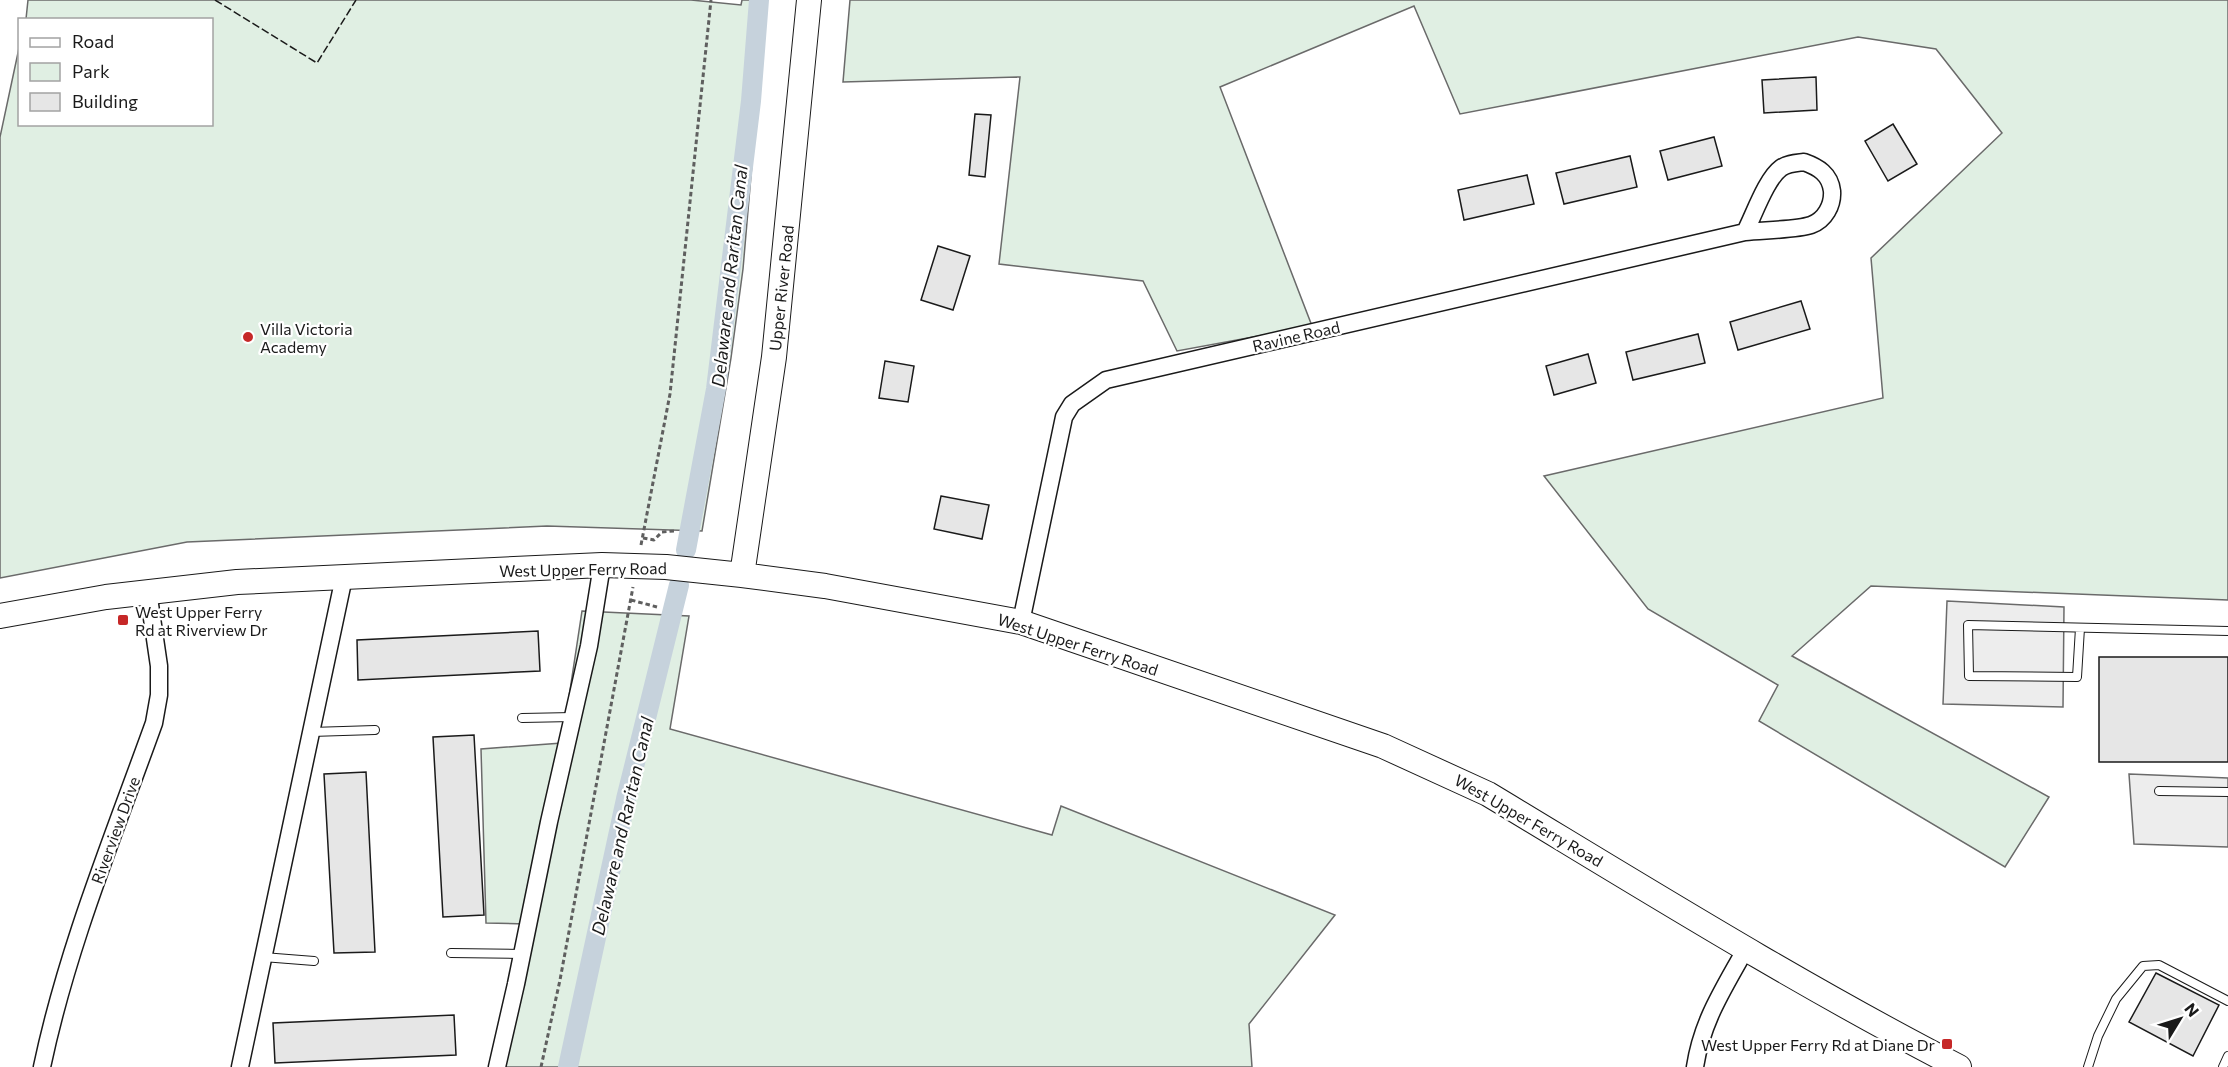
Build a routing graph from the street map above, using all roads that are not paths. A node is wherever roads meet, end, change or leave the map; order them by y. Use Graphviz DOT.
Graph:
graph roads {
  1 [pos="809,0"];
  2 [pos="1745,232"];
  3 [pos="602,565"];
  4 [pos="742,575"];
  5 [pos="344,576"];
  6 [pos="148,591"];
  7 [pos="0,616"];
  8 [pos="1021,622"];
  9 [pos="2080,628"];
  10 [pos="2228,631"];
  11 [pos="573,717"];
  12 [pos="522,718"];
  13 [pos="375,730"];
  14 [pos="311,732"];
  15 [pos="2159,791"];
  16 [pos="2228,792"];
  17 [pos="1745,950"];
  18 [pos="451,952"];
  19 [pos="522,954"];
  20 [pos="263,957"];
  21 [pos="314,960"];
  22 [pos="2228,1001"];
  23 [pos="2228,1056"];
  24 [pos="42,1067"];
  25 [pos="240,1067"];
  26 [pos="497,1067"];
  27 [pos="1695,1067"];
  28 [pos="1959,1067"];
  29 [pos="2088,1067"];
  30 [pos="2223,1067"];
  1 -- 4 [label="main road, Upper River Road"];
  2 -- 2 [label="street, Ravine Road"];
  2 -- 8 [label="street, Ravine Road"];
  3 -- 4 [label="main road, West Upper Ferry Road"];
  3 -- 5 [label="main road, West Upper Ferry Road"];
  3 -- 11 [label="street"];
  4 -- 8 [label="main road, West Upper Ferry Road"];
  5 -- 6 [label="main road, West Upper Ferry Road"];
  5 -- 14 [label="street"];
  6 -- 7 [label="main road, West Upper Ferry Road"];
  6 -- 24 [label="street, Riverview Drive"];
  8 -- 17 [label="main road, West Upper Ferry Road"];
  9 -- 9 [label="lane"];
  9 -- 10 [label="lane"];
  11 -- 12 [label="lane"];
  11 -- 19 [label="street"];
  13 -- 14 [label="lane"];
  14 -- 20 [label="street"];
  15 -- 16 [label="lane"];
  17 -- 27 [label="street"];
  17 -- 28 [label="main road, West Upper Ferry Road"];
  18 -- 19 [label="lane"];
  19 -- 26 [label="street"];
  20 -- 21 [label="lane"];
  20 -- 25 [label="street"];
  22 -- 29 [label="lane"];
  23 -- 30 [label="lane"];
}
